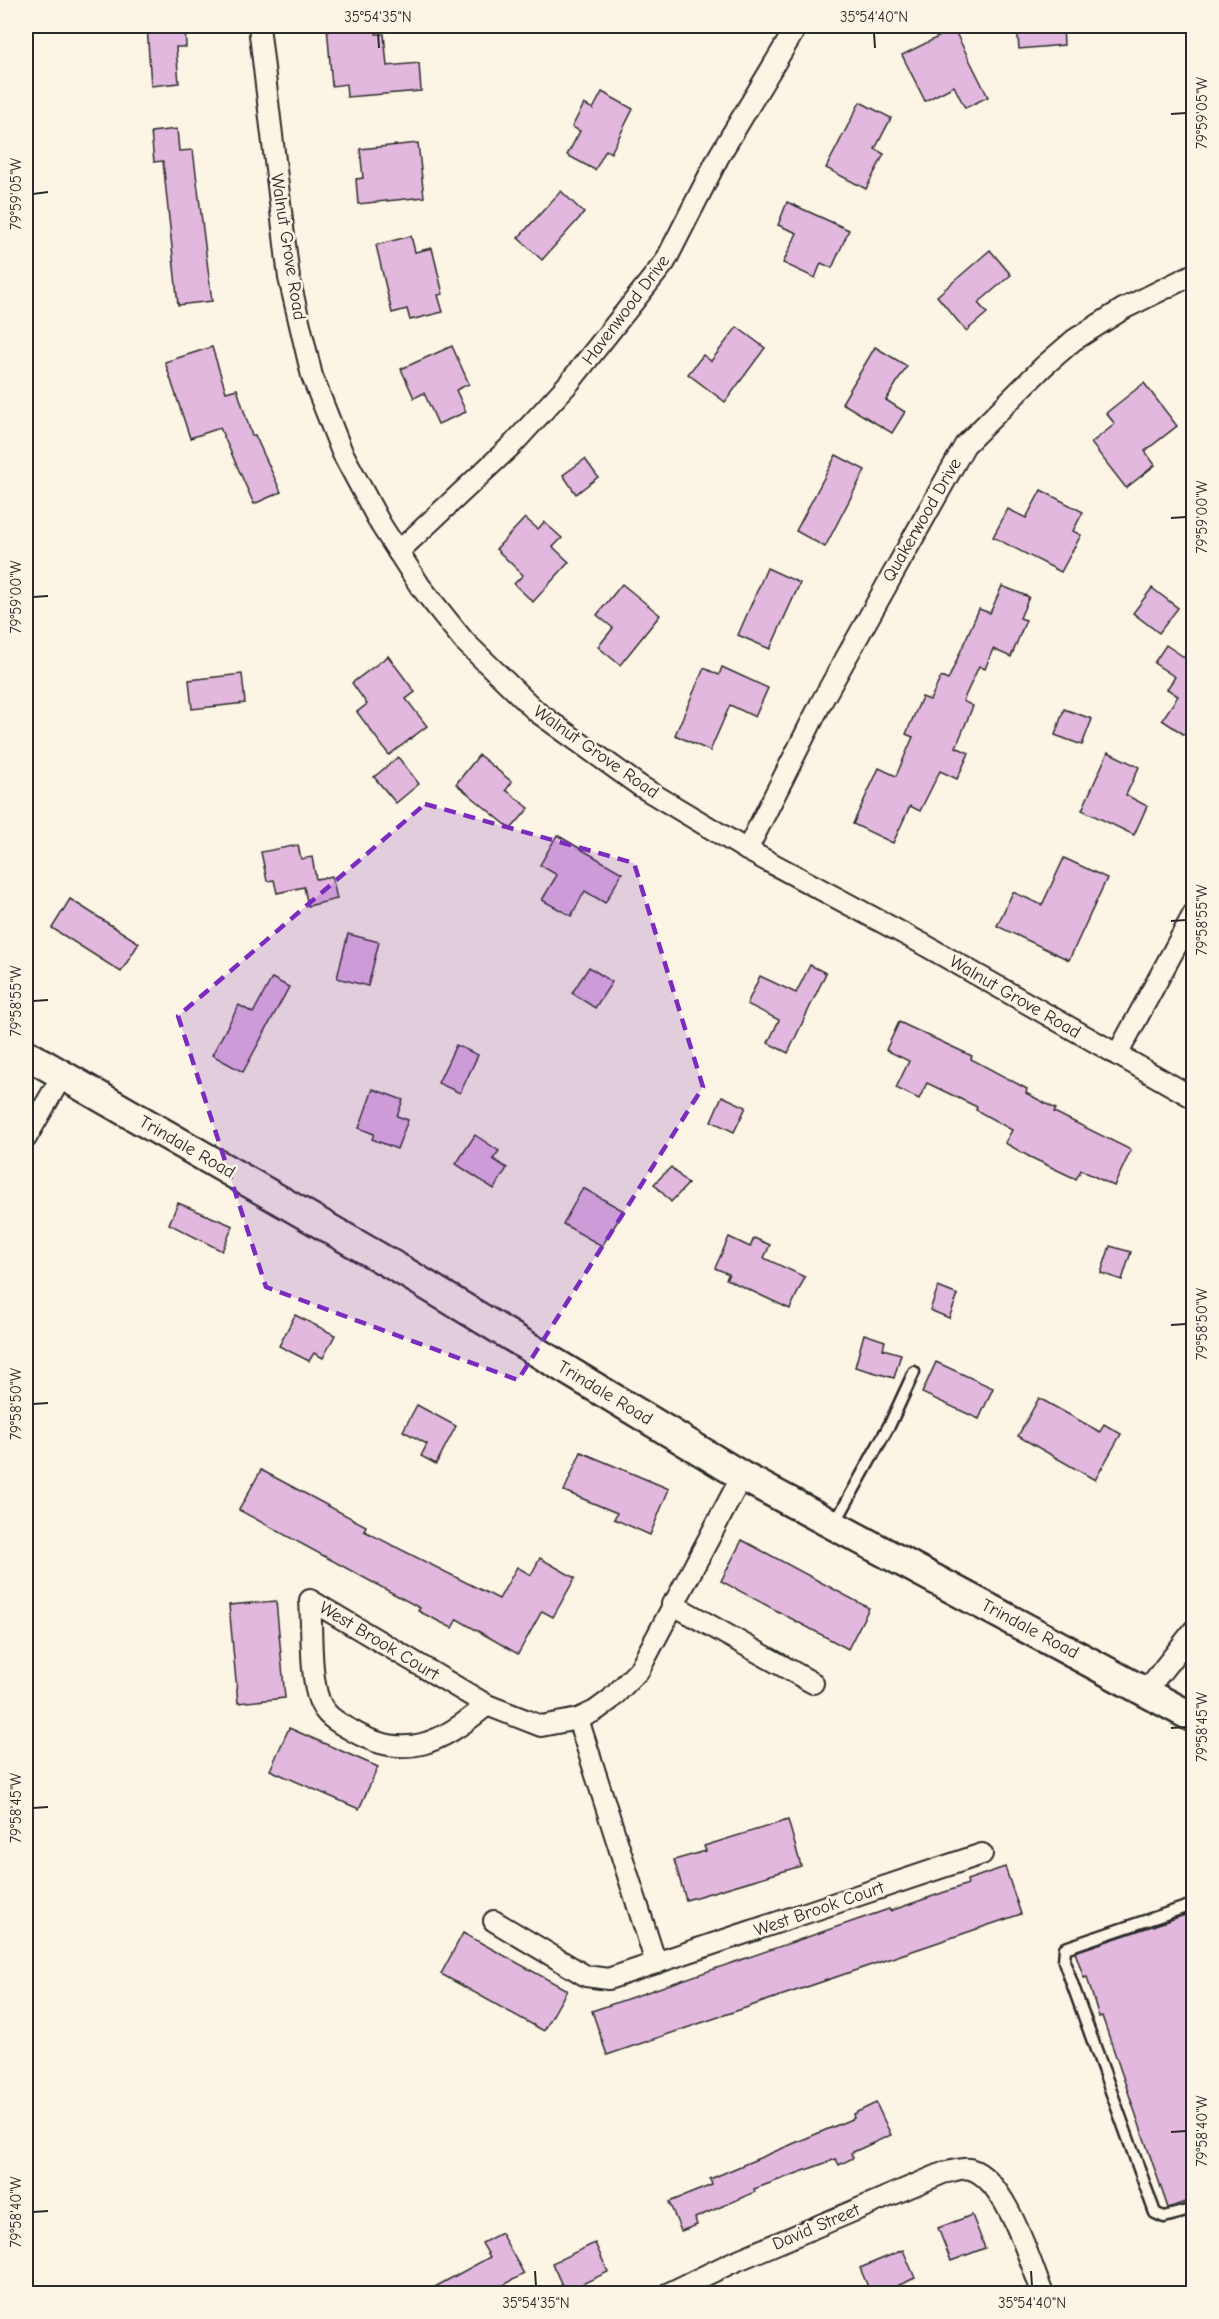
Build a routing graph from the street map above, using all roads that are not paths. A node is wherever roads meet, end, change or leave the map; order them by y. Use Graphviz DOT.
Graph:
graph roads {
  1 [pos="258,26"];
  2 [pos="796,26"];
  3 [pos="1194,274"];
  4 [pos="398,552"];
  5 [pos="747,850"];
  6 [pos="1194,913"];
  7 [pos="26,1054"];
  8 [pos="1117,1055"];
  9 [pos="62,1076"];
  10 [pos="1194,1098"];
  11 [pos="26,1138"];
  12 [pos="914,1372"];
  13 [pos="742,1476"];
  14 [pos="834,1525"];
  15 [pos="672,1604"];
  16 [pos="1194,1630"];
  17 [pos="813,1683"];
  18 [pos="1146,1690"];
  19 [pos="487,1705"];
  20 [pos="1194,1718"];
  21 [pos="578,1719"];
  22 [pos="982,1854"];
  23 [pos="1194,1913"];
  24 [pos="494,1921"];
  25 [pos="656,1963"];
  26 [pos="1194,2209"];
  27 [pos="668,2294"];
  28 [pos="1043,2294"];
  1 -- 4 [label="street, Walnut Grove Road"];
  2 -- 4 [label="street, Havenwood Drive"];
  3 -- 5 [label="street, Quakerwood Drive"];
  4 -- 5 [label="street, Walnut Grove Road"];
  5 -- 8 [label="street, Walnut Grove Road"];
  6 -- 8 [label="street"];
  7 -- 9 [label="main road, Trindale Road"];
  8 -- 10 [label="street, Walnut Grove Road"];
  9 -- 11 [label="street"];
  9 -- 13 [label="main road, Trindale Road"];
  12 -- 14 [label="lane"];
  13 -- 14 [label="main road, Trindale Road"];
  13 -- 15 [label="street, West Brook Court"];
  14 -- 18 [label="main road, Trindale Road"];
  15 -- 17 [label="street"];
  15 -- 21 [label="street, West Brook Court"];
  16 -- 18 [label="street"];
  18 -- 20 [label="main road, Trindale Road"];
  19 -- 19 [label="street, West Brook Court"];
  19 -- 21 [label="street, West Brook Court"];
  21 -- 25 [label="street"];
  22 -- 25 [label="street, West Brook Court"];
  23 -- 26 [label="lane"];
  24 -- 25 [label="street, West Brook Court"];
  27 -- 28 [label="street, David Street"];
}
